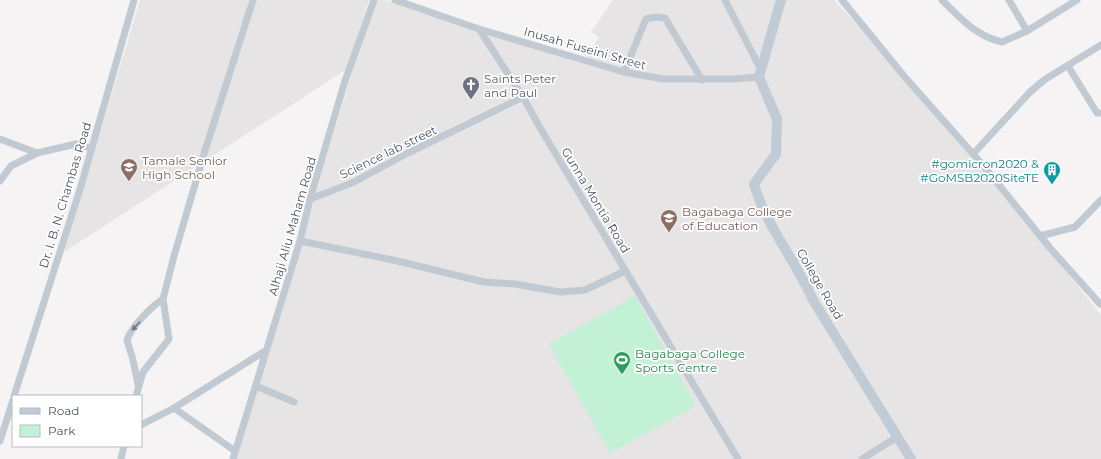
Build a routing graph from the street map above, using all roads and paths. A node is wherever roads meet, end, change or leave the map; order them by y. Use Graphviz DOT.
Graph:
graph roads {
  1 [pos="134,0"];
  2 [pos="253,0"];
  3 [pos="374,0"];
  4 [pos="395,0"];
  5 [pos="724,0"];
  6 [pos="781,0"];
  7 [pos="842,0"];
  8 [pos="942,0"];
  9 [pos="1009,0"];
  10 [pos="1077,0"];
  11 [pos="479,29"];
  12 [pos="1027,31"];
  13 [pos="1101,45"];
  14 [pos="1068,66"];
  15 [pos="624,72"];
  16 [pos="760,74"];
  17 [pos="702,80"];
  18 [pos="524,97"];
  19 [pos="1101,113"];
  20 [pos="0,139"];
  21 [pos="91,148"];
  22 [pos="38,153"];
  23 [pos="973,154"];
  24 [pos="0,181"];
  25 [pos="310,199"];
  26 [pos="1101,200"];
  27 [pos="1040,236"];
  28 [pos="300,242"];
  29 [pos="625,271"];
  30 [pos="163,299"];
  31 [pos="1101,304"];
  32 [pos="265,351"];
  33 [pos="138,384"];
  34 [pos="256,386"];
  35 [pos="14,395"];
  36 [pos="136,395"];
  37 [pos="294,402"];
  38 [pos="12,403"];
  39 [pos="174,408"];
  40 [pos="142,424"];
  41 [pos="897,438"];
  42 [pos="0,442"];
  43 [pos="124,447"];
  44 [pos="235,451"];
  45 [pos="121,459"];
  46 [pos="233,459"];
  47 [pos="738,459"];
  48 [pos="862,459"];
  49 [pos="911,459"];
  1 -- 21 [label="street, Dr. I. B. N. Chambas Road"];
  2 -- 30 [label="street"];
  3 -- 25 [label="street, Alhaji Aliu Maham Road"];
  4 -- 11 [label="street"];
  5 -- 16 [label="street"];
  6 -- 16 [label="street"];
  7 -- 23 [label="street"];
  8 -- 12 [label="street"];
  9 -- 12 [label="street"];
  10 -- 12 [label="street"];
  11 -- 15 [label="street, Inusah Fuseini Street"];
  11 -- 18 [label="street, Gunna Montia Road"];
  13 -- 14 [label="street"];
  14 -- 19 [label="street"];
  14 -- 23 [label="street"];
  15 -- 17 [label="street, Inusah Fuseini Street"];
  15 -- 17 [label="street"];
  16 -- 17 [label="street, Inusah Fuseini Street"];
  16 -- 41 [label="street, College Road"];
  18 -- 25 [label="street, Science lab street"];
  18 -- 29 [label="street, Gunna Montia Road"];
  20 -- 22 [label="street"];
  21 -- 22 [label="street"];
  21 -- 35 [label="street, Dr. I. B. N. Chambas Road"];
  22 -- 24 [label="street"];
  23 -- 27 [label="street"];
  25 -- 28 [label="street, Alhaji Aliu Maham Road"];
  26 -- 27 [label="street"];
  27 -- 31 [label="street"];
  28 -- 29 [label="street"];
  28 -- 32 [label="street, Alhaji Aliu Maham Road"];
  29 -- 47 [label="street, Gunna Montia Road"];
  30 -- 33 [label="street"];
  30 -- 33 [label="street, one-way"];
  32 -- 34 [label="street, Alhaji Aliu Maham Road"];
  32 -- 39 [label="street"];
  33 -- 36 [label="street"];
  34 -- 37 [label="street"];
  34 -- 44 [label="street, Alhaji Aliu Maham Road"];
  38 -- 42 [label="street"];
  39 -- 40 [label="street"];
  39 -- 44 [label="street"];
  41 -- 48 [label="street"];
  41 -- 49 [label="street, College Road"];
  43 -- 45 [label="street"];
  44 -- 46 [label="street, Alhaji Aliu Maham Road"];
}
